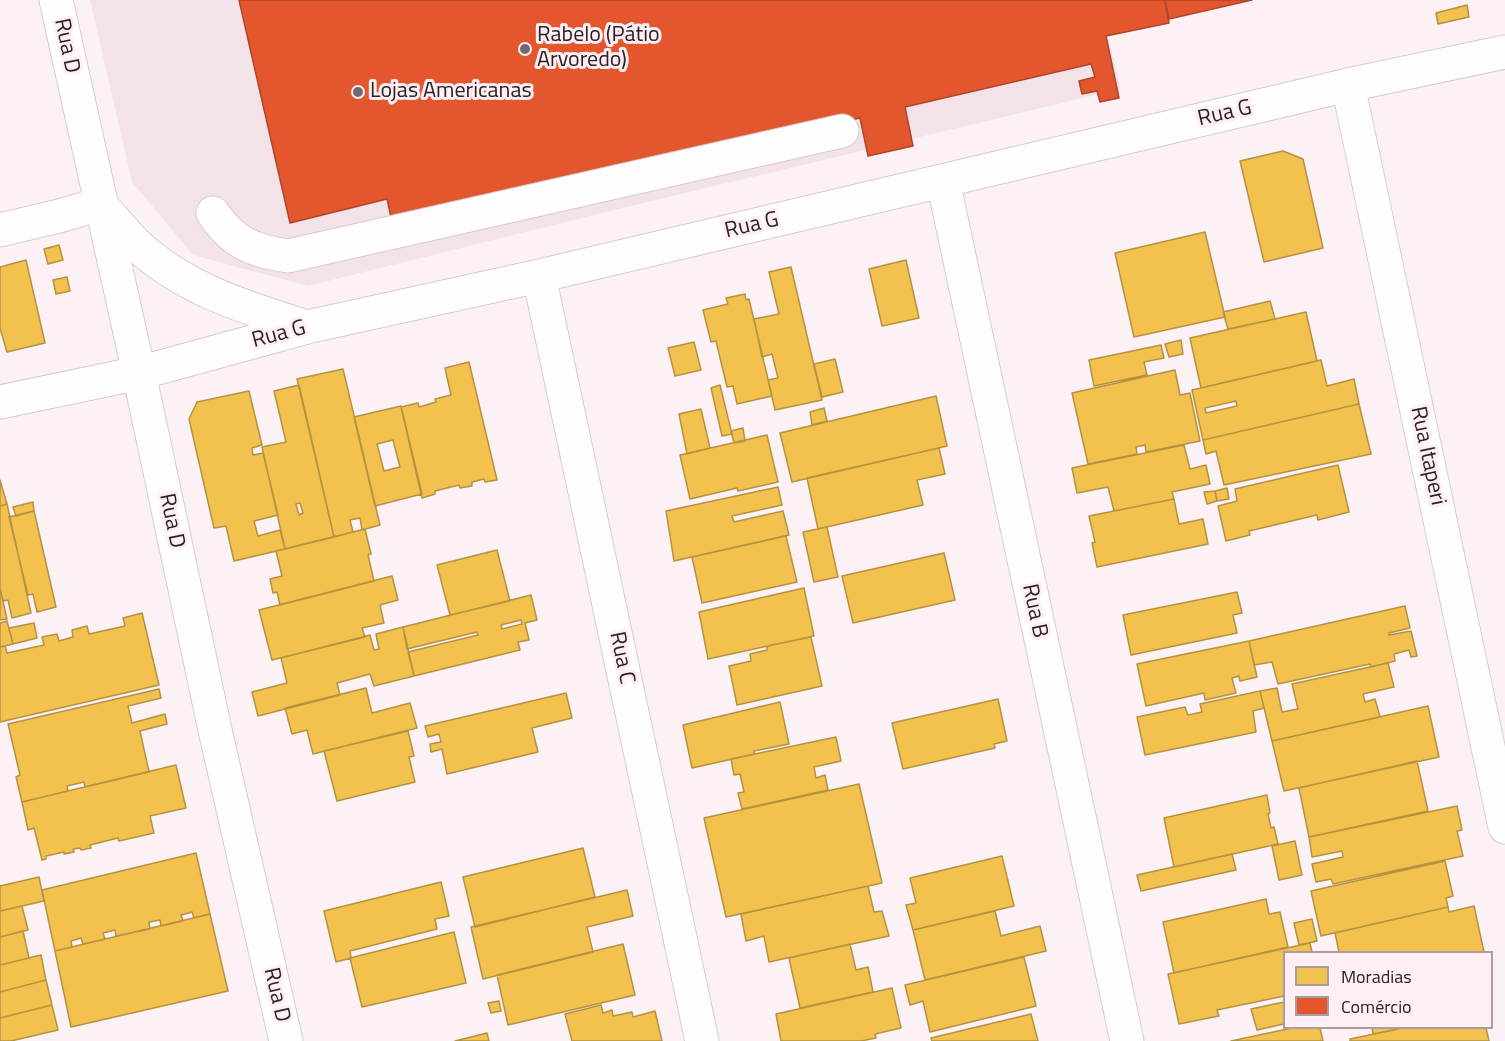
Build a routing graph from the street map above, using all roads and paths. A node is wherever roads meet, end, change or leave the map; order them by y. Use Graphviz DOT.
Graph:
graph roads {
  1 [pos="56,0"];
  2 [pos="1505,52"];
  3 [pos="1348,85"];
  4 [pos="842,131"];
  5 [pos="944,181"];
  6 [pos="100,204"];
  7 [pos="213,213"];
  8 [pos="0,230"];
  9 [pos="539,276"];
  10 [pos="307,327"];
  11 [pos="139,373"];
  12 [pos="0,402"];
  13 [pos="1505,827"];
  14 [pos="286,1041"];
  15 [pos="702,1041"];
  16 [pos="1127,1041"];
  1 -- 6 [label="street, Rua D"];
  2 -- 3 [label="street, Rua G"];
  3 -- 5 [label="street, Rua G"];
  3 -- 13 [label="street, Rua Itaperi"];
  4 -- 7 [label="street"];
  5 -- 9 [label="street, Rua G"];
  5 -- 16 [label="street, Rua B"];
  6 -- 8 [label="street"];
  6 -- 10 [label="street"];
  6 -- 11 [label="street, Rua D"];
  9 -- 10 [label="street, Rua G"];
  9 -- 15 [label="street, Rua C"];
  10 -- 11 [label="street, Rua G"];
  11 -- 12 [label="street, Rua G"];
  11 -- 14 [label="street, Rua D"];
}
